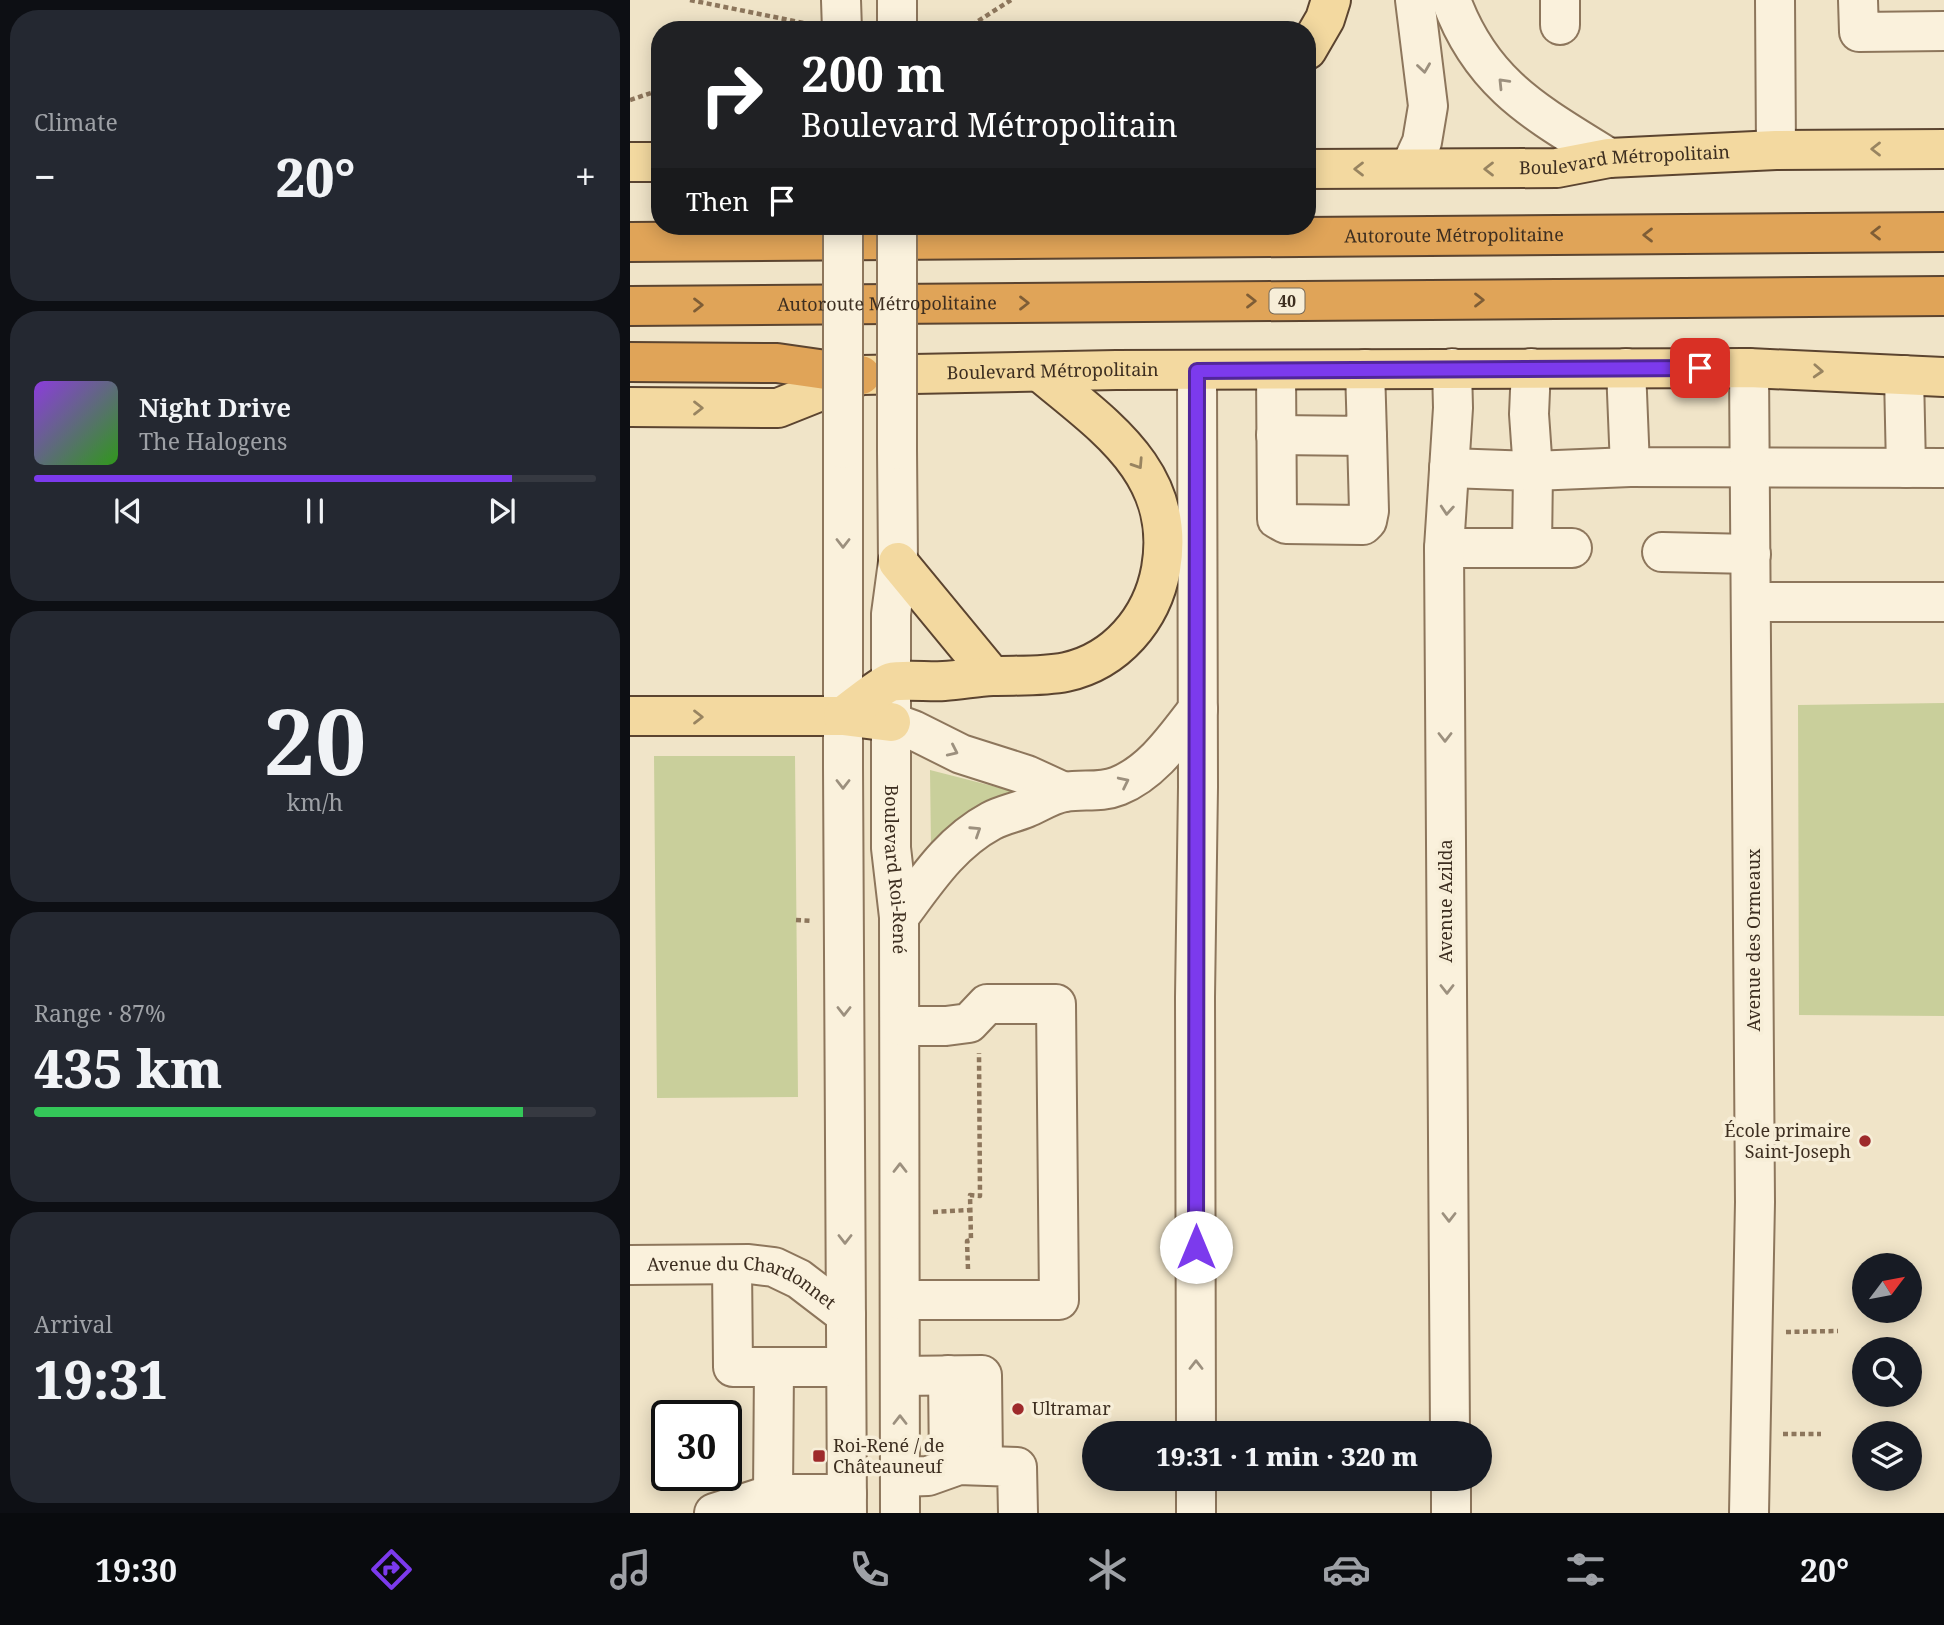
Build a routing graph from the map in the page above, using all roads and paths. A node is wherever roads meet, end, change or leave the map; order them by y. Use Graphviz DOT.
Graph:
graph roads {
  1 [pos="690,0"];
  2 [pos="897,0"];
  3 [pos="1011,0"];
  4 [pos="1331,0"];
  5 [pos="1415,0"];
  6 [pos="1451,0"];
  7 [pos="1775,0"];
  8 [pos="1858,0"];
  9 [pos="832,18"];
  10 [pos="897,21"];
  11 [pos="978,21"];
  12 [pos="1944,31"];
  13 [pos="1316,34"];
  14 [pos="651,93"];
  15 [pos="630,100"];
  16 [pos="1944,149"];
  17 [pos="1776,150"];
  18 [pos="1609,158"];
  19 [pos="630,162"];
  20 [pos="651,162"];
  21 [pos="1316,169"];
  22 [pos="1410,169"];
  23 [pos="1944,232"];
  24 [pos="843,235"];
  25 [pos="897,235"];
  26 [pos="630,242"];
  27 [pos="1944,296"];
  28 [pos="630,306"];
  29 [pos="630,362"];
  30 [pos="1452,368"];
  31 [pos="1531,368"];
  32 [pos="1626,368"];
  33 [pos="1749,368"];
  34 [pos="1365,369"];
  35 [pos="1276,370"];
  36 [pos="1197,371"];
  37 [pos="1041,373"];
  38 [pos="861,375"];
  39 [pos="1904,376"];
  40 [pos="1944,377"];
  41 [pos="630,407"];
  42 [pos="1276,435"];
  43 [pos="1367,436"];
  44 [pos="1630,467"];
  45 [pos="1750,467"];
  46 [pos="1450,468"];
  47 [pos="1906,468"];
  48 [pos="1944,468"];
  49 [pos="1533,471"];
  50 [pos="1444,548"];
  51 [pos="1532,548"];
  52 [pos="1572,548"];
  53 [pos="1662,552"];
  54 [pos="1751,554"];
  55 [pos="898,562"];
  56 [pos="1752,602"];
  57 [pos="1944,602"];
  58 [pos="992,676"];
  59 [pos="891,682"];
  60 [pos="1198,709"];
  61 [pos="630,716"];
  62 [pos="843,716"];
  63 [pos="891,722"];
  64 [pos="1064,792"];
  65 [pos="899,917"];
  66 [pos="796,920"];
  67 [pos="817,921"];
  68 [pos="900,1026"];
  69 [pos="978,1042"];
  70 [pos="970,1210"];
  71 [pos="928,1212"];
  72 [pos="630,1265"];
  73 [pos="748,1265"];
  74 [pos="968,1283"];
  75 [pos="900,1300"];
  76 [pos="846,1315"];
  77 [pos="1838,1331"];
  78 [pos="1752,1332"];
  79 [pos="774,1367"];
  80 [pos="846,1367"];
  81 [pos="900,1376"];
  82 [pos="1196,1421"];
  83 [pos="1450,1421"];
  84 [pos="966,1467"];
  85 [pos="1196,1491"];
  86 [pos="1451,1491"];
  87 [pos="773,1494"];
  88 [pos="900,1495"];
  89 [pos="847,1503"];
  90 [pos="714,1513"];
  91 [pos="1018,1513"];
  92 [pos="1196,1513"];
  93 [pos="1451,1513"];
  94 [pos="1749,1513"];
  1 -- 9 [label="path"];
  2 -- 10 [label="street"];
  3 -- 11 [label="path"];
  4 -- 13 [label="main road"];
  5 -- 22 [label="street, one-way"];
  18 -- 6 [label="street, one-way"];
  7 -- 17 [label="street"];
  8 -- 12 [label="street"];
  14 -- 15 [label="path"];
  16 -- 17 [label="main road, Boulevard Métropolitain, one-way"];
  17 -- 18 [label="main road, Boulevard Métropolitain"];
  18 -- 22 [label="main road, Boulevard Métropolitain, one-way"];
  19 -- 20 [label="main road"];
  22 -- 21 [label="main road, Boulevard Métropolitain, one-way"];
  23 -- 26 [label="highway, Autoroute Métropolitaine, one-way"];
  24 -- 62 [label="street, one-way, bridge"];
  25 -- 55 [label="street, Boulevard Roi-René, bridge"];
  28 -- 27 [label="highway, Autoroute Métropolitaine / 40, one-way"];
  29 -- 38 [label="highway"];
  30 -- 31 [label="main road, Boulevard Métropolitain"];
  30 -- 34 [label="main road, Boulevard Métropolitain"];
  30 -- 46 [label="street, Avenue Azilda"];
  31 -- 32 [label="main road, Boulevard Métropolitain"];
  31 -- 49 [label="street"];
  32 -- 33 [label="main road, Boulevard Métropolitain"];
  32 -- 44 [label="street"];
  33 -- 39 [label="main road, Boulevard Métropolitain, one-way"];
  33 -- 45 [label="street, Avenue des Ormeaux"];
  34 -- 35 [label="main road, Boulevard Métropolitain"];
  34 -- 43 [label="street"];
  35 -- 36 [label="main road, Boulevard Métropolitain"];
  35 -- 42 [label="street"];
  36 -- 37 [label="main road, Boulevard Métropolitain"];
  36 -- 60 [label="street"];
  37 -- 38 [label="main road, Boulevard Métropolitain"];
  37 -- 58 [label="main road, one-way"];
  41 -- 38 [label="main road, Boulevard Métropolitain, one-way"];
  39 -- 40 [label="main road, Boulevard Métropolitain"];
  39 -- 47 [label="street"];
  42 -- 43 [label="street"];
  42 -- 43 [label="street"];
  44 -- 45 [label="street"];
  44 -- 49 [label="street"];
  45 -- 47 [label="street"];
  45 -- 54 [label="street, Avenue des Ormeaux"];
  46 -- 49 [label="street"];
  46 -- 50 [label="street, Avenue Azilda, one-way"];
  47 -- 48 [label="street"];
  49 -- 51 [label="street"];
  50 -- 51 [label="street"];
  50 -- 83 [label="street, Avenue Azilda, one-way"];
  51 -- 52 [label="street"];
  53 -- 54 [label="street"];
  54 -- 56 [label="street, Avenue des Ormeaux"];
  55 -- 58 [label="main road"];
  55 -- 59 [label="street, Boulevard Roi-René"];
  56 -- 57 [label="street"];
  56 -- 78 [label="street, Avenue des Ormeaux"];
  58 -- 59 [label="main road"];
  59 -- 62 [label="main road"];
  59 -- 63 [label="street, Boulevard Roi-René"];
  64 -- 60 [label="street, one-way"];
  82 -- 60 [label="street, one-way"];
  61 -- 62 [label="main road, one-way"];
  62 -- 63 [label="main road"];
  62 -- 76 [label="street, one-way"];
  63 -- 64 [label="street, one-way"];
  63 -- 65 [label="street, Boulevard Roi-René"];
  65 -- 64 [label="street, one-way"];
  65 -- 68 [label="street, Boulevard Roi-René"];
  66 -- 67 [label="path"];
  75 -- 68 [label="street, Boulevard Roi-René, one-way"];
  68 -- 75 [label="street"];
  69 -- 70 [label="path"];
  70 -- 71 [label="path"];
  70 -- 74 [label="path"];
  72 -- 73 [label="street, Avenue du Chardonnet"];
  73 -- 76 [label="street, Avenue du Chardonnet"];
  73 -- 79 [label="street"];
  75 -- 81 [label="street, Boulevard Roi-René"];
  76 -- 80 [label="street"];
  77 -- 78 [label="path"];
  78 -- 94 [label="street, Avenue des Ormeaux"];
  79 -- 80 [label="street"];
  79 -- 87 [label="street"];
  80 -- 89 [label="street"];
  81 -- 84 [label="street"];
  88 -- 81 [label="street, Boulevard Roi-René, one-way"];
  84 -- 88 [label="street"];
  84 -- 91 [label="street"];
  85 -- 92 [label="street"];
  86 -- 93 [label="street"];
  87 -- 89 [label="street"];
  87 -- 90 [label="street"];
}
